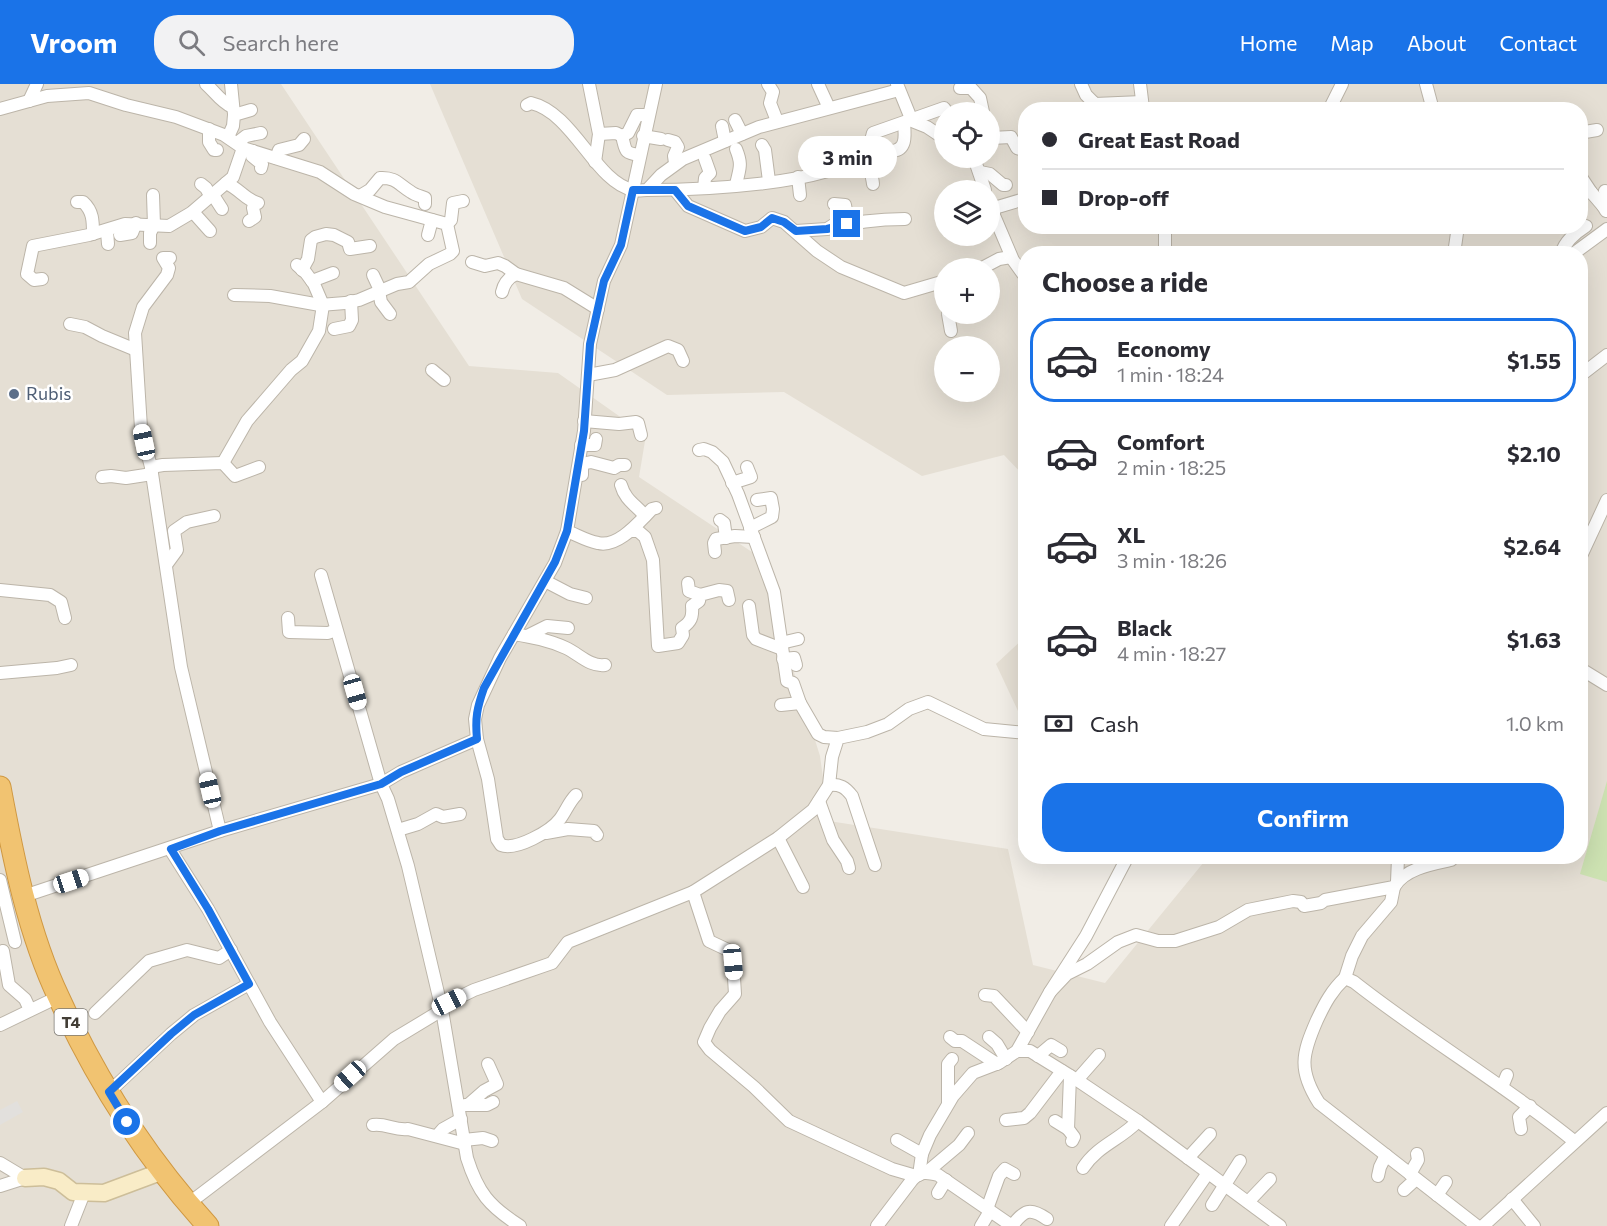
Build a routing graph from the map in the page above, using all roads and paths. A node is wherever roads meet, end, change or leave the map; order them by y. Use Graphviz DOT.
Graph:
graph roads {
  1 [pos="37,84"];
  2 [pos="206,84"];
  3 [pos="231,84"];
  4 [pos="589,84"];
  5 [pos="656,84"];
  6 [pos="768,84"];
  7 [pos="818,84"];
  8 [pos="1081,84"];
  9 [pos="1140,84"];
  10 [pos="1342,84"];
  11 [pos="1426,84"];
  12 [pos="898,87"];
  13 [pos="960,88"];
  14 [pos="86,89"];
  15 [pos="29,101"];
  16 [pos="981,102"];
  17 [pos="1093,102"];
  18 [pos="1142,102"];
  19 [pos="1333,102"];
  20 [pos="1431,102"];
  21 [pos="527,105"];
  22 [pos="829,108"];
  23 [pos="0,109"];
  24 [pos="251,110"];
  25 [pos="233,111"];
  26 [pos="934,112"];
  27 [pos="648,115"];
  28 [pos="735,120"];
  29 [pos="777,121"];
  30 [pos="908,122"];
  31 [pos="722,126"];
  32 [pos="210,129"];
  33 [pos="1597,130"];
  34 [pos="934,131"];
  35 [pos="1588,132"];
  36 [pos="261,133"];
  37 [pos="599,134"];
  38 [pos="742,134"];
  39 [pos="622,136"];
  40 [pos="643,136"];
  41 [pos="1000,138"];
  42 [pos="304,139"];
  43 [pos="725,141"];
  44 [pos="240,145"];
  45 [pos="762,145"];
  46 [pos="1018,148"];
  47 [pos="736,149"];
  48 [pos="217,150"];
  49 [pos="892,151"];
  50 [pos="866,152"];
  51 [pos="639,155"];
  52 [pos="276,158"];
  53 [pos="705,159"];
  54 [pos="596,162"];
  55 [pos="675,164"];
  56 [pos="261,168"];
  57 [pos="978,168"];
  58 [pos="980,172"];
  59 [pos="798,177"];
  60 [pos="982,180"];
  61 [pos="769,182"];
  62 [pos="226,183"];
  63 [pos="201,184"];
  64 [pos="873,184"];
  65 [pos="1006,184"];
  66 [pos="736,185"];
  67 [pos="704,188"];
  68 [pos="633,190"];
  69 [pos="647,190"];
  70 [pos="675,190"];
  71 [pos="1605,191"];
  72 [pos="153,195"];
  73 [pos="800,195"];
  74 [pos="1588,195"];
  75 [pos="212,196"];
  76 [pos="360,196"];
  77 [pos="463,201"];
  78 [pos="1018,201"];
  79 [pos="77,202"];
  80 [pos="425,204"];
  81 [pos="834,204"];
  82 [pos="1000,205"];
  83 [pos="884,207"];
  84 [pos="133,209"];
  85 [pos="222,209"];
  86 [pos="1605,209"];
  87 [pos="193,212"];
  88 [pos="905,219"];
  89 [pos="432,220"];
  90 [pos="874,220"];
  91 [pos="249,221"];
  92 [pos="133,223"];
  93 [pos="447,224"];
  94 [pos="154,225"];
  95 [pos="827,229"];
  96 [pos="1607,229"];
  97 [pos="107,231"];
  98 [pos="210,231"];
  99 [pos="796,231"];
  100 [pos="1000,231"];
  101 [pos="93,234"];
  102 [pos="1575,234"];
  103 [pos="120,235"];
  104 [pos="428,235"];
  105 [pos="1003,239"];
  106 [pos="150,243"];
  107 [pos="108,244"];
  108 [pos="370,246"];
  109 [pos="1563,246"];
  110 [pos="1584,246"];
  111 [pos="1011,257"];
  112 [pos="170,258"];
  113 [pos="998,258"];
  114 [pos="1000,259"];
  115 [pos="472,262"];
  116 [pos="1018,267"];
  117 [pos="333,273"];
  118 [pos="516,274"];
  119 [pos="373,275"];
  120 [pos="42,279"];
  121 [pos="312,281"];
  122 [pos="934,284"];
  123 [pos="379,291"];
  124 [pos="502,292"];
  125 [pos="234,295"];
  126 [pos="351,301"];
  127 [pos="323,305"];
  128 [pos="598,309"];
  129 [pos="390,314"];
  130 [pos="70,324"];
  131 [pos="950,324"];
  132 [pos="334,329"];
  133 [pos="951,331"];
  134 [pos="136,350"];
  135 [pos="1607,356"];
  136 [pos="684,361"];
  137 [pos="432,370"];
  138 [pos="1588,370"];
  139 [pos="588,375"];
  140 [pos="444,380"];
  141 [pos="584,421"];
  142 [pos="641,435"];
  143 [pos="596,439"];
  144 [pos="581,445"];
  145 [pos="699,450"];
  146 [pos="223,464"];
  147 [pos="625,465"];
  148 [pos="259,467"];
  149 [pos="747,467"];
  150 [pos="152,470"];
  151 [pos="102,477"];
  152 [pos="732,483"];
  153 [pos="575,485"];
  154 [pos="621,485"];
  155 [pos="757,500"];
  156 [pos="1601,505"];
  157 [pos="214,516"];
  158 [pos="720,520"];
  159 [pos="567,531"];
  160 [pos="630,531"];
  161 [pos="752,533"];
  162 [pos="726,538"];
  163 [pos="1588,538"];
  164 [pos="715,552"];
  165 [pos="166,565"];
  166 [pos="321,575"];
  167 [pos="545,581"];
  168 [pos="688,583"];
  169 [pos="0,590"];
  170 [pos="700,595"];
  171 [pos="586,598"];
  172 [pos="729,600"];
  173 [pos="749,606"];
  174 [pos="64,618"];
  175 [pos="288,618"];
  176 [pos="568,628"];
  177 [pos="336,630"];
  178 [pos="514,634"];
  179 [pos="527,636"];
  180 [pos="798,639"];
  181 [pos="782,650"];
  182 [pos="71,665"];
  183 [pos="605,665"];
  184 [pos="796,665"];
  185 [pos="0,673"];
  186 [pos="1588,673"];
  187 [pos="1607,685"];
  188 [pos="800,702"];
  189 [pos="781,705"];
  190 [pos="1018,732"];
  191 [pos="818,734"];
  192 [pos="838,738"];
  193 [pos="477,739"];
  194 [pos="833,753"];
  195 [pos="381,784"];
  196 [pos="829,785"];
  197 [pos="0,787"];
  198 [pos="576,795"];
  199 [pos="819,801"];
  200 [pos="460,814"];
  201 [pos="398,830"];
  202 [pos="220,831"];
  203 [pos="544,833"];
  204 [pos="597,835"];
  205 [pos="778,838"];
  206 [pos="171,849"];
  207 [pos="1124,864"];
  208 [pos="1398,864"];
  209 [pos="1437,864"];
  210 [pos="875,865"];
  211 [pos="849,868"];
  212 [pos="0,880"];
  213 [pos="1396,884"];
  214 [pos="803,887"];
  215 [pos="693,892"];
  216 [pos="24,896"];
  217 [pos="36,937"];
  218 [pos="15,942"];
  219 [pos="231,950"];
  220 [pos="1,951"];
  221 [pos="1345,978"];
  222 [pos="249,984"];
  223 [pos="1050,992"];
  224 [pos="985,995"];
  225 [pos="58,997"];
  226 [pos="441,1008"];
  227 [pos="30,1010"];
  228 [pos="95,1013"];
  229 [pos="0,1025"];
  230 [pos="1028,1032"];
  231 [pos="950,1037"];
  232 [pos="988,1037"];
  233 [pos="1017,1051"];
  234 [pos="1060,1052"];
  235 [pos="1098,1055"];
  236 [pos="1038,1056"];
  237 [pos="952,1059"];
  238 [pos="1002,1061"];
  239 [pos="488,1064"];
  240 [pos="1070,1076"];
  241 [pos="109,1092"];
  242 [pos="322,1101"];
  243 [pos="493,1102"];
  244 [pos="948,1104"];
  245 [pos="463,1105"];
  246 [pos="1530,1106"];
  247 [pos="1607,1113"];
  248 [pos="461,1119"];
  249 [pos="1006,1120"];
  250 [pos="1055,1121"];
  251 [pos="1138,1121"];
  252 [pos="373,1125"];
  253 [pos="1068,1128"];
  254 [pos="1521,1129"];
  255 [pos="968,1133"];
  256 [pos="1210,1134"];
  257 [pos="436,1136"];
  258 [pos="897,1140"];
  259 [pos="492,1141"];
  260 [pos="1072,1141"];
  261 [pos="1574,1141"];
  262 [pos="464,1142"];
  263 [pos="922,1154"];
  264 [pos="1417,1154"];
  265 [pos="1386,1155"];
  266 [pos="1188,1158"];
  267 [pos="1240,1161"];
  268 [pos="0,1163"];
  269 [pos="1083,1168"];
  270 [pos="163,1171"];
  271 [pos="1208,1173"];
  272 [pos="920,1174"];
  273 [pos="1014,1174"];
  274 [pos="1378,1176"];
  275 [pos="1413,1176"];
  276 [pos="24,1178"];
  277 [pos="1270,1179"];
  278 [pos="946,1180"];
  279 [pos="1446,1182"];
  280 [pos="0,1186"];
  281 [pos="1225,1186"];
  282 [pos="1404,1190"];
  283 [pos="938,1192"];
  284 [pos="84,1193"];
  285 [pos="1437,1195"];
  286 [pos="1512,1199"];
  287 [pos="1248,1203"];
  288 [pos="188,1204"];
  289 [pos="1212,1205"];
  290 [pos="988,1210"];
  291 [pos="1533,1217"];
  292 [pos="1047,1219"];
  293 [pos="70,1226"];
  294 [pos="208,1226"];
  295 [pos="520,1226"];
  296 [pos="877,1226"];
  297 [pos="981,1226"];
  298 [pos="1012,1226"];
  299 [pos="1171,1226"];
  300 [pos="1280,1226"];
  301 [pos="1477,1226"];
  302 [pos="1483,1226"];
  1 -- 15 [label="street"];
  2 -- 25 [label="street"];
  3 -- 25 [label="street"];
  4 -- 37 [label="street"];
  5 -- 27 [label="street"];
  6 -- 29 [label="street"];
  7 -- 22 [label="street"];
  8 -- 17 [label="street"];
  9 -- 18 [label="street"];
  10 -- 19 [label="street"];
  11 -- 20 [label="street"];
  12 -- 22 [label="street"];
  12 -- 30 [label="street"];
  13 -- 16 [label="street"];
  14 -- 15 [label="street"];
  14 -- 32 [label="street"];
  15 -- 23 [label="street"];
  21 -- 54 [label="street"];
  22 -- 29 [label="street"];
  24 -- 25 [label="street"];
  25 -- 44 [label="street"];
  26 -- 30 [label="street"];
  27 -- 39 [label="street"];
  27 -- 40 [label="street"];
  28 -- 38 [label="street"];
  29 -- 38 [label="street"];
  30 -- 34 [label="street"];
  30 -- 49 [label="street"];
  30 -- 50 [label="street"];
  31 -- 43 [label="street"];
  32 -- 44 [label="street"];
  32 -- 48 [label="street"];
  33 -- 35 [label="street"];
  36 -- 44 [label="street"];
  37 -- 39 [label="street"];
  37 -- 54 [label="street"];
  38 -- 43 [label="street"];
  39 -- 51 [label="street"];
  40 -- 51 [label="street"];
  40 -- 55 [label="street"];
  41 -- 46 [label="street"];
  42 -- 52 [label="street"];
  43 -- 55 [label="street"];
  44 -- 52 [label="street"];
  44 -- 56 [label="street"];
  44 -- 62 [label="street"];
  45 -- 61 [label="street"];
  47 -- 66 [label="street"];
  50 -- 59 [label="street"];
  50 -- 64 [label="street"];
  51 -- 68 [label="street"];
  52 -- 76 [label="street"];
  53 -- 67 [label="street"];
  54 -- 68 [label="street"];
  55 -- 69 [label="street"];
  57 -- 58 [label="street"];
  58 -- 60 [label="street"];
  58 -- 65 [label="street"];
  59 -- 61 [label="street"];
  59 -- 73 [label="street"];
  61 -- 66 [label="street"];
  62 -- 75 [label="street"];
  62 -- 91 [label="street"];
  63 -- 75 [label="street"];
  66 -- 67 [label="street"];
  67 -- 70 [label="street"];
  68 -- 69 [label="street"];
  68 -- 128 [label="street"];
  69 -- 70 [label="street"];
  70 -- 99 [label="street"];
  71 -- 86 [label="street"];
  72 -- 94 [label="street"];
  74 -- 86 [label="street"];
  75 -- 85 [label="street"];
  75 -- 87 [label="street"];
  76 -- 80 [label="street"];
  76 -- 89 [label="street"];
  77 -- 93 [label="street"];
  78 -- 82 [label="street"];
  79 -- 101 [label="street"];
  81 -- 95 [label="street"];
  83 -- 90 [label="street"];
  84 -- 92 [label="street"];
  87 -- 94 [label="street"];
  87 -- 98 [label="street"];
  88 -- 90 [label="street"];
  89 -- 93 [label="street"];
  89 -- 104 [label="street"];
  90 -- 95 [label="street"];
  92 -- 94 [label="street"];
  92 -- 97 [label="street"];
  92 -- 103 [label="street"];
  93 -- 123 [label="street"];
  94 -- 106 [label="street"];
  95 -- 99 [label="street"];
  96 -- 110 [label="street"];
  97 -- 101 [label="street"];
  97 -- 107 [label="street"];
  99 -- 122 [label="street"];
  100 -- 105 [label="street"];
  101 -- 120 [label="street"];
  102 -- 109 [label="street"];
  105 -- 111 [label="street"];
  105 -- 113 [label="street"];
  108 -- 121 [label="street"];
  111 -- 114 [label="street"];
  111 -- 116 [label="street"];
  112 -- 134 [label="street"];
  115 -- 118 [label="street"];
  117 -- 121 [label="street"];
  118 -- 124 [label="street"];
  118 -- 128 [label="street"];
  119 -- 123 [label="street"];
  121 -- 127 [label="street"];
  123 -- 126 [label="street"];
  123 -- 129 [label="street"];
  125 -- 127 [label="street"];
  126 -- 127 [label="street"];
  126 -- 132 [label="street"];
  127 -- 146 [label="street"];
  128 -- 139 [label="street"];
  130 -- 134 [label="street"];
  131 -- 133 [label="street"];
  134 -- 150 [label="street"];
  135 -- 138 [label="street"];
  136 -- 139 [label="street"];
  137 -- 140 [label="street"];
  139 -- 141 [label="street"];
  141 -- 142 [label="street"];
  141 -- 144 [label="street"];
  143 -- 144 [label="street"];
  144 -- 153 [label="street"];
  145 -- 152 [label="street"];
  146 -- 148 [label="street"];
  146 -- 150 [label="street"];
  147 -- 153 [label="street"];
  149 -- 152 [label="street"];
  150 -- 151 [label="street"];
  150 -- 165 [label="street"];
  152 -- 161 [label="street"];
  153 -- 159 [label="street"];
  154 -- 160 [label="street"];
  155 -- 161 [label="street"];
  156 -- 163 [label="street"];
  157 -- 165 [label="street"];
  158 -- 162 [label="street"];
  159 -- 160 [label="street"];
  159 -- 167 [label="street"];
  160 -- 170 [label="street"];
  161 -- 162 [label="street"];
  161 -- 181 [label="street"];
  162 -- 164 [label="street"];
  165 -- 202 [label="street"];
  166 -- 177 [label="street"];
  167 -- 171 [label="street"];
  167 -- 178 [label="street"];
  168 -- 170 [label="street"];
  169 -- 174 [label="street"];
  170 -- 172 [label="street"];
  173 -- 181 [label="street"];
  175 -- 177 [label="street"];
  176 -- 179 [label="street"];
  177 -- 195 [label="street"];
  178 -- 179 [label="street"];
  178 -- 193 [label="street"];
  179 -- 183 [label="street"];
  180 -- 181 [label="street"];
  181 -- 184 [label="street"];
  181 -- 188 [label="street"];
  182 -- 185 [label="street"];
  186 -- 187 [label="street"];
  188 -- 189 [label="street"];
  188 -- 191 [label="street"];
  190 -- 192 [label="street"];
  191 -- 192 [label="street"];
  191 -- 194 [label="street"];
  192 -- 194 [label="street"];
  193 -- 195 [label="street"];
  193 -- 203 [label="street"];
  194 -- 196 [label="street"];
  195 -- 201 [label="street"];
  195 -- 202 [label="street"];
  196 -- 199 [label="street"];
  196 -- 210 [label="street"];
  197 -- 216 [label="highway, T4"];
  198 -- 203 [label="street"];
  199 -- 205 [label="street"];
  199 -- 211 [label="street"];
  200 -- 201 [label="street"];
  201 -- 226 [label="street"];
  202 -- 206 [label="street"];
  203 -- 204 [label="street"];
  205 -- 214 [label="street"];
  205 -- 215 [label="street"];
  206 -- 216 [label="street"];
  206 -- 219 [label="street"];
  207 -- 223 [label="street"];
  208 -- 213 [label="street"];
  209 -- 213 [label="street"];
  212 -- 218 [label="street"];
  213 -- 221 [label="street"];
  213 -- 223 [label="street"];
  215 -- 226 [label="street"];
  215 -- 272 [label="street"];
  216 -- 217 [label="highway, T4"];
  217 -- 218 [label="street"];
  217 -- 225 [label="highway, T4"];
  218 -- 220 [label="street"];
  219 -- 222 [label="street"];
  219 -- 228 [label="street"];
  220 -- 227 [label="street"];
  221 -- 246 [label="street"];
  221 -- 265 [label="street"];
  222 -- 241 [label="street"];
  222 -- 242 [label="street"];
  223 -- 230 [label="street"];
  224 -- 230 [label="street"];
  225 -- 227 [label="street"];
  225 -- 241 [label="highway, T4"];
  226 -- 242 [label="street"];
  226 -- 245 [label="street"];
  227 -- 229 [label="street"];
  230 -- 233 [label="street"];
  231 -- 238 [label="street"];
  232 -- 238 [label="street"];
  233 -- 236 [label="street"];
  233 -- 238 [label="street"];
  234 -- 236 [label="street"];
  235 -- 240 [label="street"];
  236 -- 240 [label="street"];
  237 -- 244 [label="street"];
  238 -- 244 [label="street"];
  239 -- 245 [label="street"];
  240 -- 249 [label="street"];
  240 -- 251 [label="street"];
  240 -- 253 [label="street"];
  241 -- 270 [label="highway, T4"];
  242 -- 288 [label="street"];
  243 -- 245 [label="street"];
  244 -- 263 [label="street"];
  245 -- 248 [label="street"];
  246 -- 254 [label="street"];
  246 -- 261 [label="street"];
  247 -- 261 [label="street"];
  248 -- 257 [label="street"];
  248 -- 262 [label="street"];
  250 -- 253 [label="street"];
  251 -- 266 [label="street"];
  251 -- 269 [label="street"];
  252 -- 257 [label="street"];
  253 -- 260 [label="street"];
  255 -- 272 [label="street"];
  256 -- 266 [label="street"];
  257 -- 262 [label="street"];
  258 -- 263 [label="street"];
  259 -- 262 [label="street"];
  261 -- 286 [label="street"];
  262 -- 295 [label="street"];
  263 -- 272 [label="street"];
  264 -- 275 [label="street"];
  265 -- 274 [label="street"];
  265 -- 275 [label="street"];
  266 -- 271 [label="street"];
  267 -- 281 [label="street"];
  268 -- 276 [label="street"];
  270 -- 284 [label="street"];
  270 -- 288 [label="highway, T4"];
  271 -- 281 [label="street"];
  271 -- 299 [label="street"];
  272 -- 278 [label="street"];
  272 -- 296 [label="street"];
  273 -- 290 [label="street"];
  275 -- 282 [label="street"];
  275 -- 285 [label="street"];
  276 -- 280 [label="street"];
  276 -- 284 [label="street"];
  277 -- 287 [label="street"];
  278 -- 283 [label="street"];
  278 -- 290 [label="street"];
  279 -- 285 [label="street"];
  281 -- 287 [label="street"];
  281 -- 289 [label="street"];
  284 -- 293 [label="street"];
  285 -- 301 [label="street"];
  286 -- 291 [label="street"];
  286 -- 302 [label="street"];
  287 -- 300 [label="street"];
  288 -- 294 [label="highway, T4"];
  290 -- 297 [label="street"];
  290 -- 298 [label="street"];
  292 -- 298 [label="street"];
}
